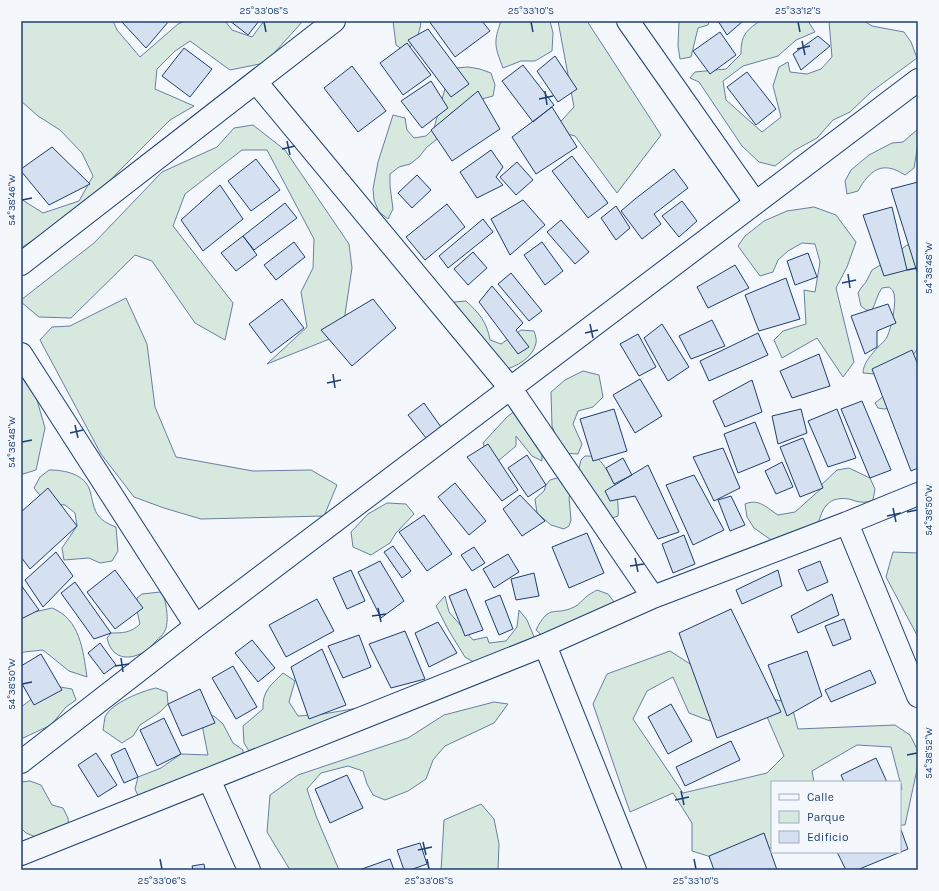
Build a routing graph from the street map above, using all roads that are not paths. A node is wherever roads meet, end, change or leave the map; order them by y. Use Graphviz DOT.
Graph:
graph roads {
  1 [pos="334,21"];
  2 [pos="628,21"];
  3 [pos="918,80"];
  4 [pos="256,82"];
  5 [pos="755,202"];
  6 [pos="21,264"];
  7 [pos="21,354"];
  8 [pos="511,389"];
  9 [pos="918,494"];
  10 [pos="847,523"];
  11 [pos="653,597"];
  12 [pos="196,626"];
  13 [pos="545,644"];
  14 [pos="918,696"];
  15 [pos="21,762"];
  16 [pos="209,779"];
  17 [pos="21,854"];
  18 [pos="249,870"];
  19 [pos="635,870"];
  1 -- 4 [label="street"];
  2 -- 5 [label="street"];
  3 -- 5 [label="street"];
  4 -- 6 [label="street"];
  4 -- 8 [label="street"];
  5 -- 8 [label="street"];
  7 -- 12 [label="street"];
  8 -- 11 [label="street"];
  8 -- 12 [label="street"];
  9 -- 10 [label="street"];
  10 -- 11 [label="street"];
  10 -- 14 [label="street"];
  11 -- 13 [label="street"];
  12 -- 15 [label="street"];
  13 -- 16 [label="street"];
  13 -- 19 [label="street"];
  16 -- 17 [label="street"];
  16 -- 18 [label="street"];
}
